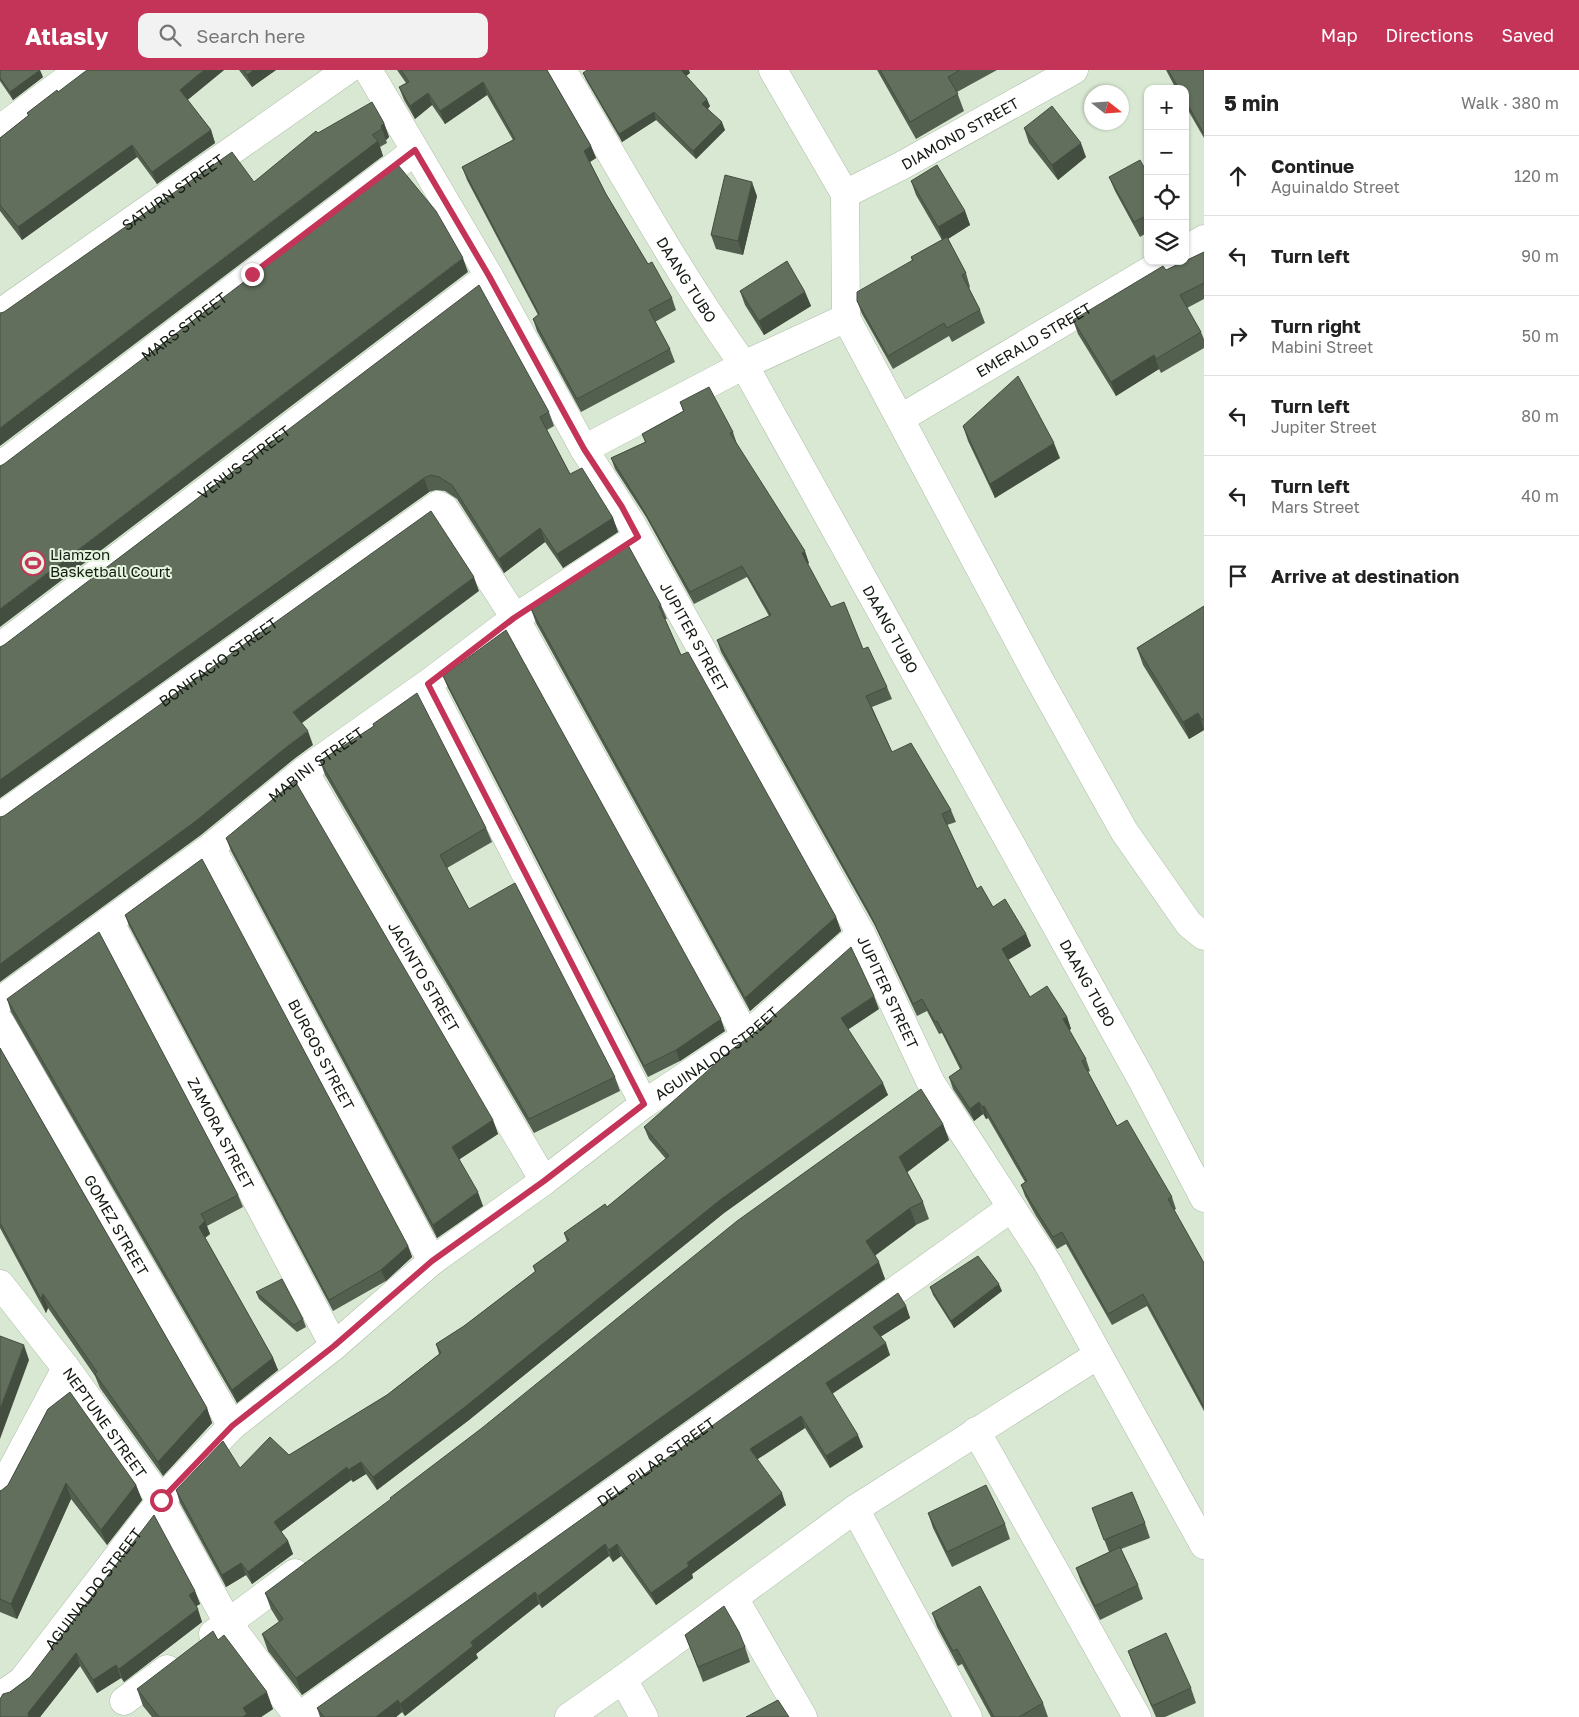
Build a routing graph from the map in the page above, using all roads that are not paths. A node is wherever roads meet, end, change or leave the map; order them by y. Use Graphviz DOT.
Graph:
graph roads {
  1 [pos="79,70"];
  2 [pos="347,70"];
  3 [pos="368,70"];
  4 [pos="562,70"];
  5 [pos="774,70"];
  6 [pos="1074,70"];
  7 [pos="0,129"];
  8 [pos="415,150"];
  9 [pos="845,194"];
  10 [pos="1204,239"];
  11 [pos="1189,248"];
  12 [pos="1159,265"];
  13 [pos="489,276"];
  14 [pos="0,313"];
  15 [pos="846,318"];
  16 [pos="744,365"];
  17 [pos="901,418"];
  18 [pos="584,449"];
  19 [pos="0,466"];
  20 [pos="638,537"];
  21 [pos="514,618"];
  22 [pos="0,648"];
  23 [pos="428,684"];
  24 [pos="304,771"];
  25 [pos="0,818"];
  26 [pos="211,847"];
  27 [pos="109,921"];
  28 [pos="862,934"];
  29 [pos="1204,936"];
  30 [pos="0,1001"];
  31 [pos="0,1022"];
  32 [pos="746,1036"];
  33 [pos="931,1083"];
  34 [pos="907,1100"];
  35 [pos="644,1104"];
  36 [pos="544,1181"];
  37 [pos="1204,1198"];
  38 [pos="1010,1208"];
  39 [pos="432,1261"];
  40 [pos="0,1284"];
  41 [pos="334,1346"];
  42 [pos="1098,1355"];
  43 [pos="66,1368"];
  44 [pos="232,1426"];
  45 [pos="976,1431"];
  46 [pos="0,1492"];
  47 [pos="161,1500"];
  48 [pos="855,1509"];
  49 [pos="1204,1545"];
  50 [pos="314,1557"];
  51 [pos="734,1598"];
  52 [pos="228,1623"];
  53 [pos="623,1679"];
  54 [pos="0,1693"];
  55 [pos="124,1701"];
  56 [pos="301,1715"];
  57 [pos="569,1717"];
  58 [pos="644,1717"];
  59 [pos="803,1717"];
  60 [pos="968,1717"];
  61 [pos="1138,1717"];
  1 -- 7 [label="street"];
  2 -- 14 [label="street, SATURN STREET"];
  3 -- 8 [label="street, JUPITER STREET"];
  4 -- 16 [label="street, DAANG TUBO"];
  5 -- 9 [label="street"];
  6 -- 9 [label="street, DIAMOND STREET"];
  8 -- 13 [label="street, JUPITER STREET"];
  8 -- 19 [label="street, MARS STREET"];
  9 -- 15 [label="street"];
  10 -- 11 [label="street"];
  12 -- 17 [label="street, EMERALD STREET"];
  13 -- 18 [label="street, JUPITER STREET"];
  13 -- 22 [label="street, VENUS STREET"];
  15 -- 16 [label="street"];
  15 -- 17 [label="street"];
  16 -- 18 [label="street"];
  16 -- 37 [label="street, DAANG TUBO"];
  17 -- 29 [label="street"];
  18 -- 20 [label="street, JUPITER STREET"];
  20 -- 21 [label="street, MABINI STREET"];
  20 -- 28 [label="street, JUPITER STREET"];
  21 -- 23 [label="street, MABINI STREET"];
  21 -- 25 [label="street, BONIFACIO STREET"];
  21 -- 32 [label="street"];
  23 -- 24 [label="street, MABINI STREET"];
  23 -- 35 [label="street"];
  24 -- 26 [label="street, MABINI STREET"];
  24 -- 36 [label="street, JACINTO STREET"];
  26 -- 27 [label="street, MABINI STREET"];
  26 -- 39 [label="street, BURGOS STREET"];
  27 -- 30 [label="street, MABINI STREET"];
  27 -- 41 [label="street, ZAMORA STREET"];
  28 -- 32 [label="street, AGUINALDO STREET"];
  28 -- 33 [label="street, JUPITER STREET"];
  31 -- 44 [label="street, GOMEZ STREET"];
  32 -- 35 [label="street, AGUINALDO STREET"];
  33 -- 34 [label="street"];
  33 -- 38 [label="street, JUPITER STREET"];
  35 -- 36 [label="street, AGUINALDO STREET"];
  36 -- 39 [label="street, AGUINALDO STREET"];
  38 -- 42 [label="street, JUPITER STREET"];
  38 -- 56 [label="street, DEL. PILAR STREET"];
  39 -- 41 [label="street, AGUINALDO STREET"];
  40 -- 43 [label="street, NEPTUNE STREET"];
  41 -- 44 [label="street, AGUINALDO STREET"];
  42 -- 45 [label="street"];
  42 -- 49 [label="street, JUPITER STREET"];
  43 -- 46 [label="street"];
  43 -- 47 [label="street, NEPTUNE STREET"];
  44 -- 47 [label="street, AGUINALDO STREET"];
  45 -- 48 [label="street"];
  45 -- 61 [label="street"];
  47 -- 52 [label="street, NEPTUNE STREET"];
  47 -- 54 [label="street, AGUINALDO STREET"];
  48 -- 51 [label="street"];
  48 -- 60 [label="street"];
  50 -- 52 [label="street"];
  51 -- 53 [label="street"];
  51 -- 59 [label="street"];
  52 -- 55 [label="street"];
  52 -- 56 [label="street, NEPTUNE STREET"];
  53 -- 57 [label="street"];
  53 -- 58 [label="street"];
}
